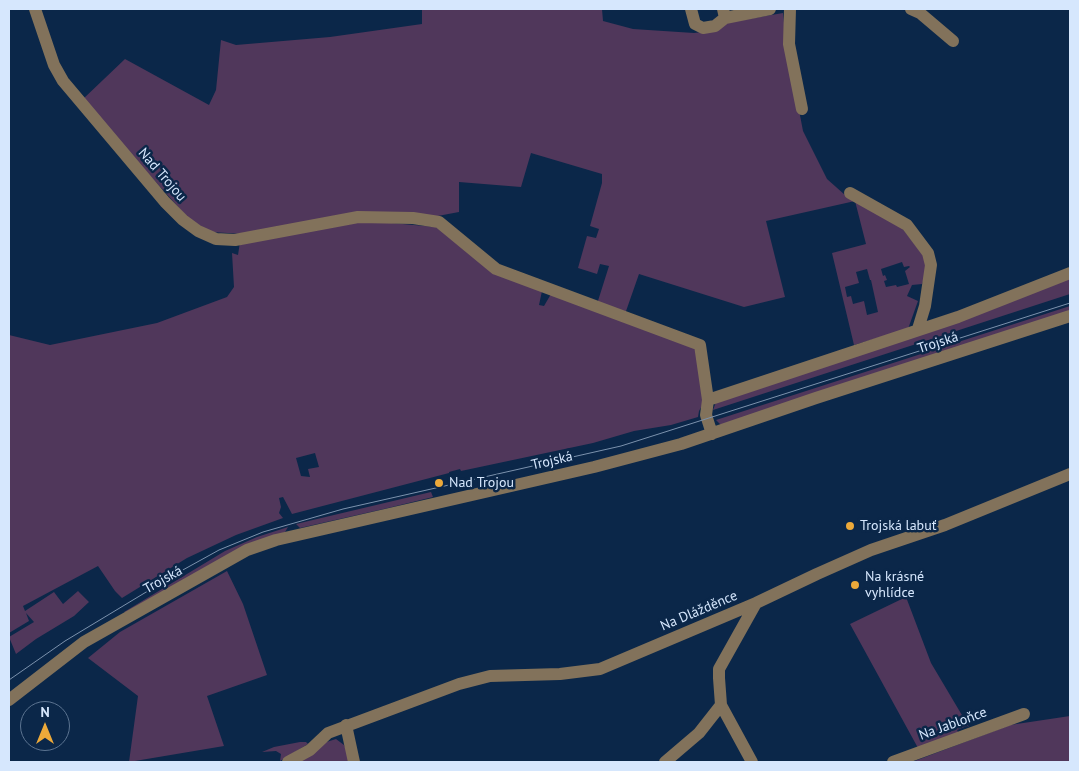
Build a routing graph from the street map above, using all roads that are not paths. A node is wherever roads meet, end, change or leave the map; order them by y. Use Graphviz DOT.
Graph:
graph roads {
  1 [pos="35,9"];
  2 [pos="691,9"];
  3 [pos="770,9"];
  4 [pos="790,9"];
  5 [pos="911,9"];
  6 [pos="724,13"];
  7 [pos="953,41"];
  8 [pos="802,109"];
  9 [pos="850,193"];
  10 [pos="1070,273"];
  11 [pos="1070,316"];
  12 [pos="918,329"];
  13 [pos="708,400"];
  14 [pos="712,434"];
  15 [pos="1070,474"];
  16 [pos="756,603"];
  17 [pos="9,700"];
  18 [pos="721,705"];
  19 [pos="1024,714"];
  20 [pos="346,725"];
  21 [pos="288,762"];
  22 [pos="354,762"];
  23 [pos="665,762"];
  24 [pos="752,762"];
  25 [pos="893,762"];
  1 -- 13 [label="street, Nad Trojou"];
  2 -- 6 [label="street"];
  3 -- 6 [label="street"];
  4 -- 8 [label="street"];
  5 -- 7 [label="street"];
  9 -- 12 [label="street"];
  10 -- 12 [label="street"];
  11 -- 14 [label="street, Trojská"];
  12 -- 13 [label="street"];
  13 -- 14 [label="street, Nad Trojou"];
  14 -- 17 [label="street, Trojská"];
  15 -- 16 [label="street, Na Dlážděnce"];
  16 -- 18 [label="street"];
  16 -- 20 [label="street, Na Dlážděnce"];
  18 -- 23 [label="street"];
  18 -- 24 [label="street"];
  19 -- 25 [label="street, Na Jabloňce"];
  20 -- 21 [label="street, Na Dlážděnce"];
  20 -- 22 [label="street"];
}
